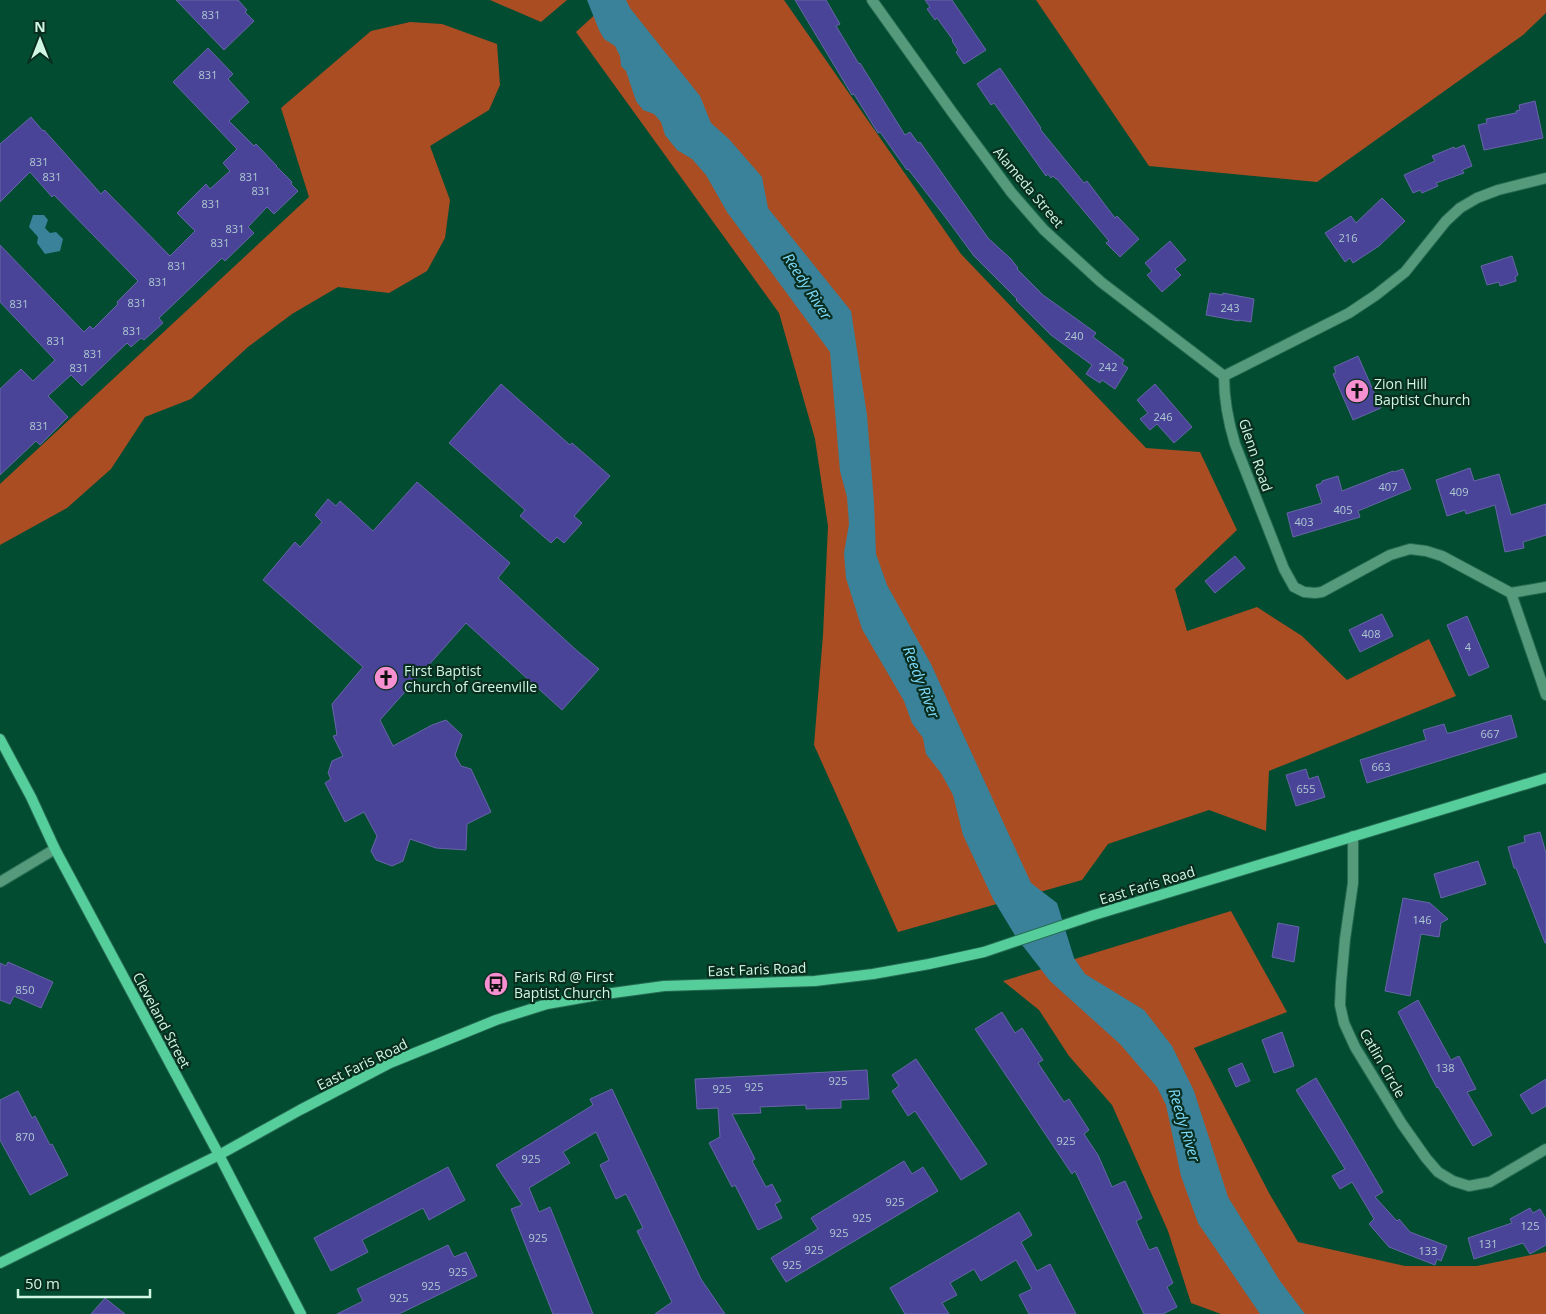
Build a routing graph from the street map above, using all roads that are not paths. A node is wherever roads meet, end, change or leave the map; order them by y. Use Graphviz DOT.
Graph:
graph roads {
  1 [pos="872,0"];
  2 [pos="1546,178"];
  3 [pos="1224,376"];
  4 [pos="1546,587"];
  5 [pos="1511,593"];
  6 [pos="1546,695"];
  7 [pos="0,740"];
  8 [pos="1546,778"];
  9 [pos="1353,836"];
  10 [pos="55,849"];
  11 [pos="0,882"];
  12 [pos="1546,1149"];
  13 [pos="219,1155"];
  14 [pos="0,1263"];
  15 [pos="301,1314"];
  1 -- 3 [label="street, Alameda Street"];
  2 -- 3 [label="street"];
  3 -- 5 [label="street, Glenn Road"];
  4 -- 5 [label="street"];
  5 -- 6 [label="street"];
  7 -- 10 [label="main road, Cleveland Street"];
  8 -- 9 [label="main road, East Faris Road"];
  9 -- 12 [label="street, Catlin Circle"];
  9 -- 13 [label="main road, East Faris Road"];
  10 -- 11 [label="street"];
  10 -- 13 [label="main road, Cleveland Street"];
  13 -- 14 [label="main road, East Faris Road"];
  13 -- 15 [label="main road, Cleveland Street"];
}
